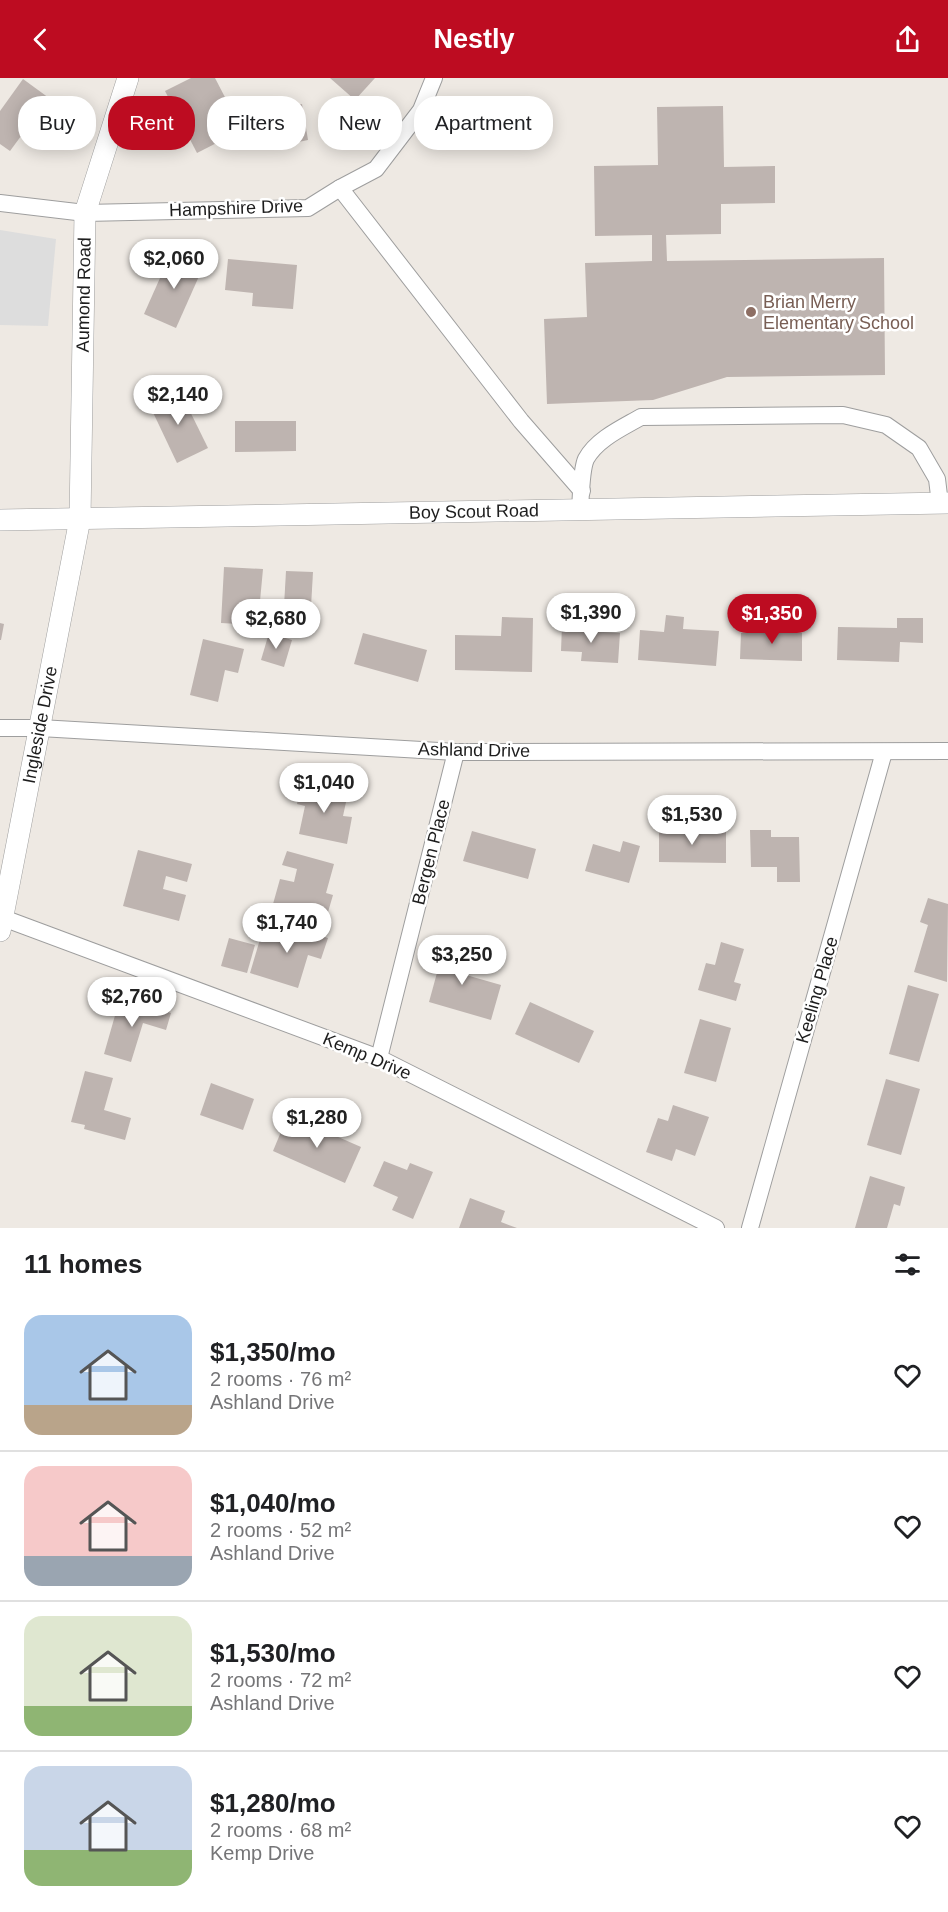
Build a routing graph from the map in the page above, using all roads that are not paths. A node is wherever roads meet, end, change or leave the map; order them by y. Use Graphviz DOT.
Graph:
graph roads {
  1 [pos="128,78"];
  2 [pos="434,78"];
  3 [pos="340,188"];
  4 [pos="0,203"];
  5 [pos="85,213"];
  6 [pos="581,501"];
  7 [pos="944,503"];
  8 [pos="80,519"];
  9 [pos="0,520"];
  10 [pos="0,728"];
  11 [pos="40,728"];
  12 [pos="948,751"];
  13 [pos="456,752"];
  14 [pos="884,752"];
  15 [pos="2,925"];
  16 [pos="379,1058"];
  17 [pos="716,1228"];
  18 [pos="750,1228"];
  1 -- 5 [label="street, Aumond Road"];
  2 -- 3 [label="street, Hampshire Drive"];
  3 -- 5 [label="street, Hampshire Drive"];
  3 -- 6 [label="street"];
  4 -- 5 [label="street, Hampshire Drive"];
  5 -- 8 [label="street, Aumond Road"];
  6 -- 7 [label="street, Boy Scout Road"];
  6 -- 7 [label="street"];
  6 -- 8 [label="street, Boy Scout Road"];
  8 -- 9 [label="street, Boy Scout Road"];
  8 -- 11 [label="street, Ingleside Drive"];
  10 -- 11 [label="street, Ashland Drive"];
  11 -- 13 [label="street, Ashland Drive"];
  11 -- 15 [label="street, Ingleside Drive"];
  12 -- 14 [label="street, Ashland Drive"];
  13 -- 14 [label="street, Ashland Drive"];
  13 -- 16 [label="street, Bergen Place"];
  14 -- 18 [label="street, Keeling Place"];
  15 -- 16 [label="street, Kemp Drive"];
  16 -- 17 [label="street, Kemp Drive"];
}
